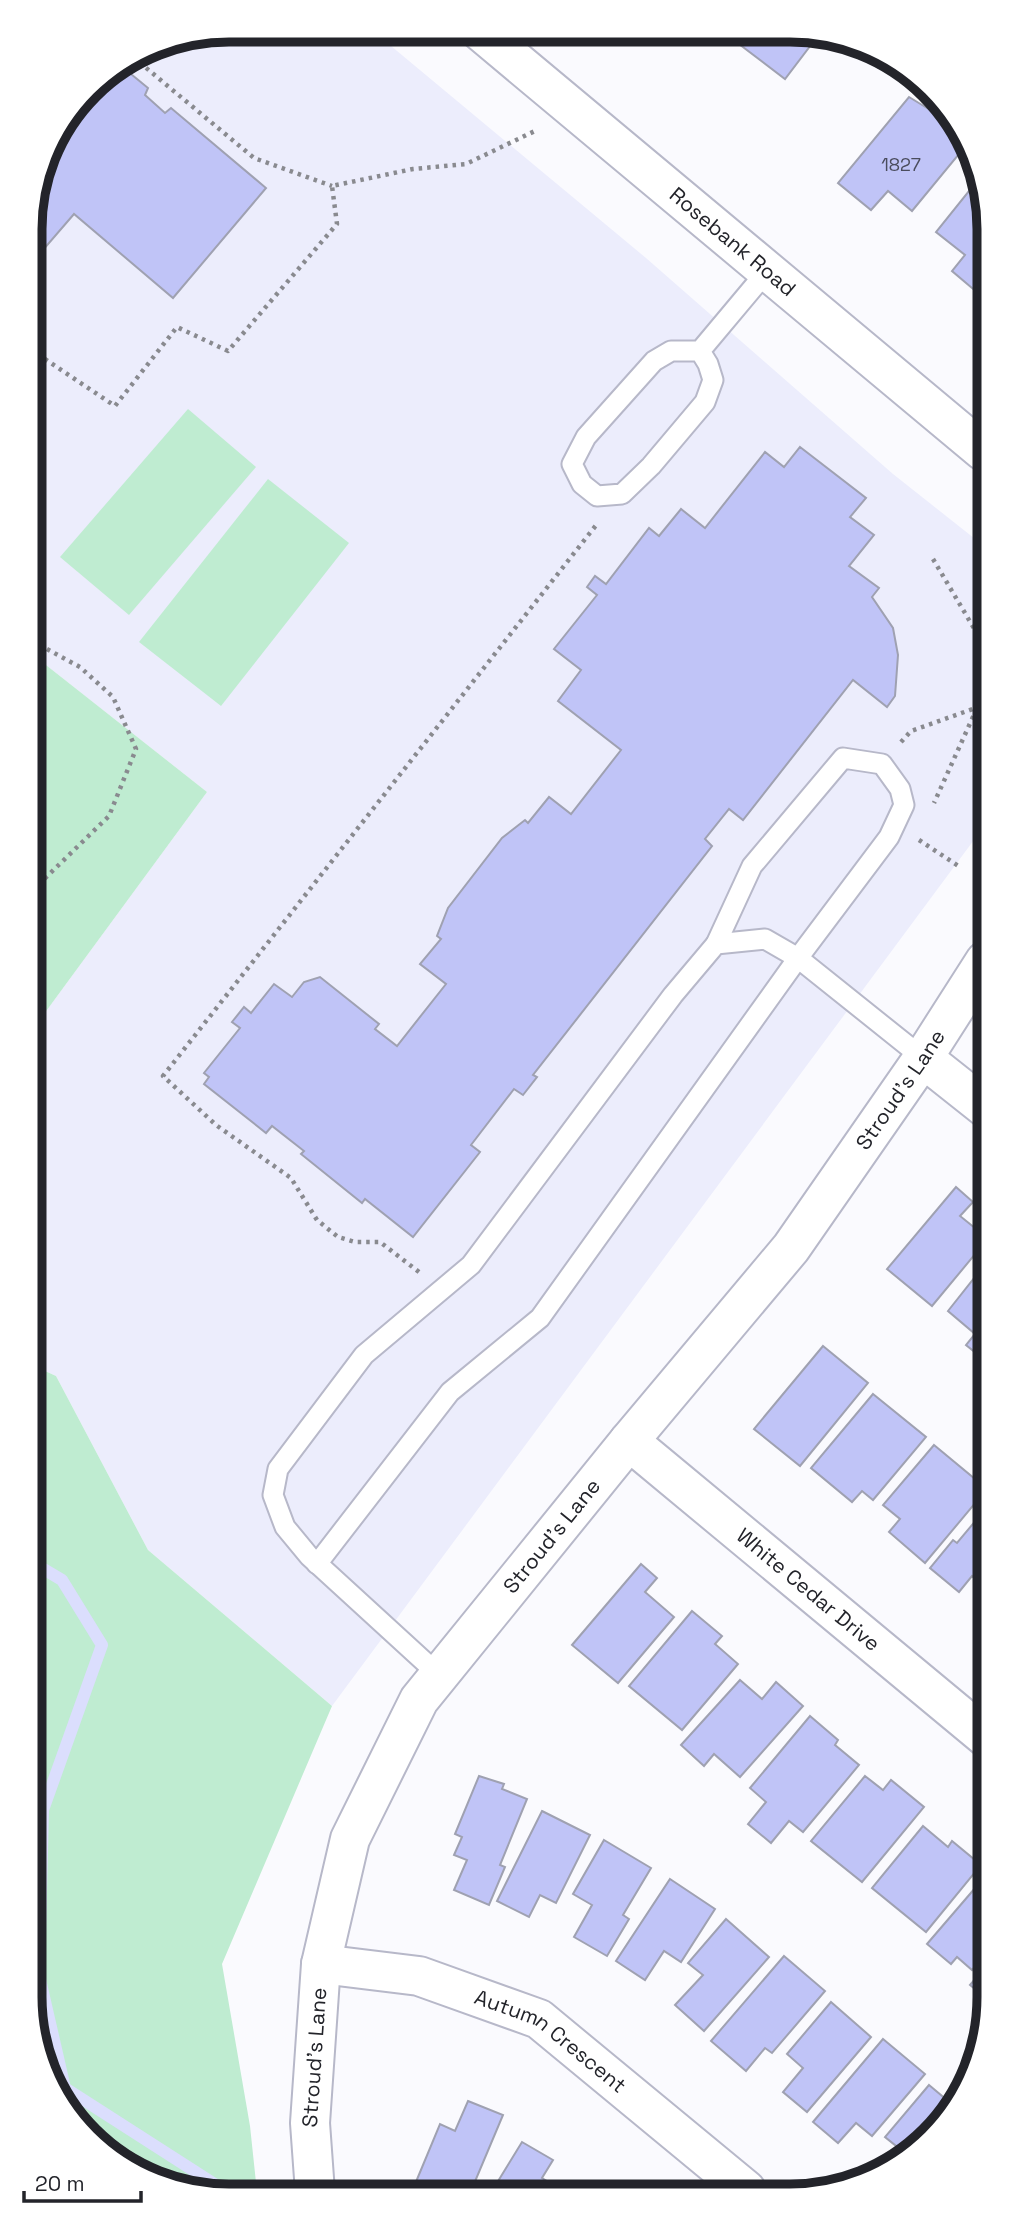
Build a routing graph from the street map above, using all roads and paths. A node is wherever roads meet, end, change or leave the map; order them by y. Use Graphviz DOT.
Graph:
graph roads {
  1 [pos="493,42"];
  2 [pos="142,64"];
  3 [pos="576,111"];
  4 [pos="332,186"];
  5 [pos="767,271"];
  6 [pos="700,351"];
  7 [pos="42,357"];
  8 [pos="977,446"];
  9 [pos="622,494"];
  10 [pos="933,559"];
  11 [pos="42,646"];
  12 [pos="977,648"];
  13 [pos="977,708"];
  14 [pos="882,764"];
  15 [pos="927,812"];
  16 [pos="912,835"];
  17 [pos="960,867"];
  18 [pos="42,881"];
  19 [pos="716,944"];
  20 [pos="798,958"];
  21 [pos="977,974"];
  22 [pos="923,1058"];
  23 [pos="977,1101"];
  24 [pos="443,1289"];
  25 [pos="629,1441"];
  26 [pos="317,1564"];
  27 [pos="439,1675"];
  28 [pos="977,1730"];
  29 [pos="321,1964"];
  30 [pos="314,2184"];
  31 [pos="739,2184"];
  1 -- 3 [label="street, Rosebank Road"];
  2 -- 4 [label="path"];
  3 -- 4 [label="path"];
  3 -- 5 [label="street, Rosebank Road"];
  4 -- 7 [label="path"];
  5 -- 6 [label="lane"];
  5 -- 8 [label="street, Rosebank Road"];
  6 -- 9 [label="lane"];
  6 -- 9 [label="lane"];
  9 -- 24 [label="path"];
  10 -- 12 [label="path"];
  11 -- 18 [label="path"];
  13 -- 14 [label="path"];
  13 -- 15 [label="path"];
  14 -- 19 [label="lane"];
  14 -- 20 [label="lane"];
  16 -- 17 [label="path"];
  19 -- 20 [label="lane"];
  19 -- 24 [label="lane"];
  20 -- 22 [label="lane"];
  20 -- 26 [label="lane"];
  21 -- 22 [label="street, Stroud's Lane"];
  22 -- 23 [label="street"];
  22 -- 25 [label="street, Stroud's Lane"];
  24 -- 26 [label="lane"];
  25 -- 27 [label="street, Stroud's Lane"];
  25 -- 28 [label="street, White Cedar Drive"];
  26 -- 27 [label="lane"];
  27 -- 29 [label="street, Stroud's Lane"];
  29 -- 30 [label="street, Stroud's Lane"];
  29 -- 31 [label="street, Autumn Crescent"];
}
